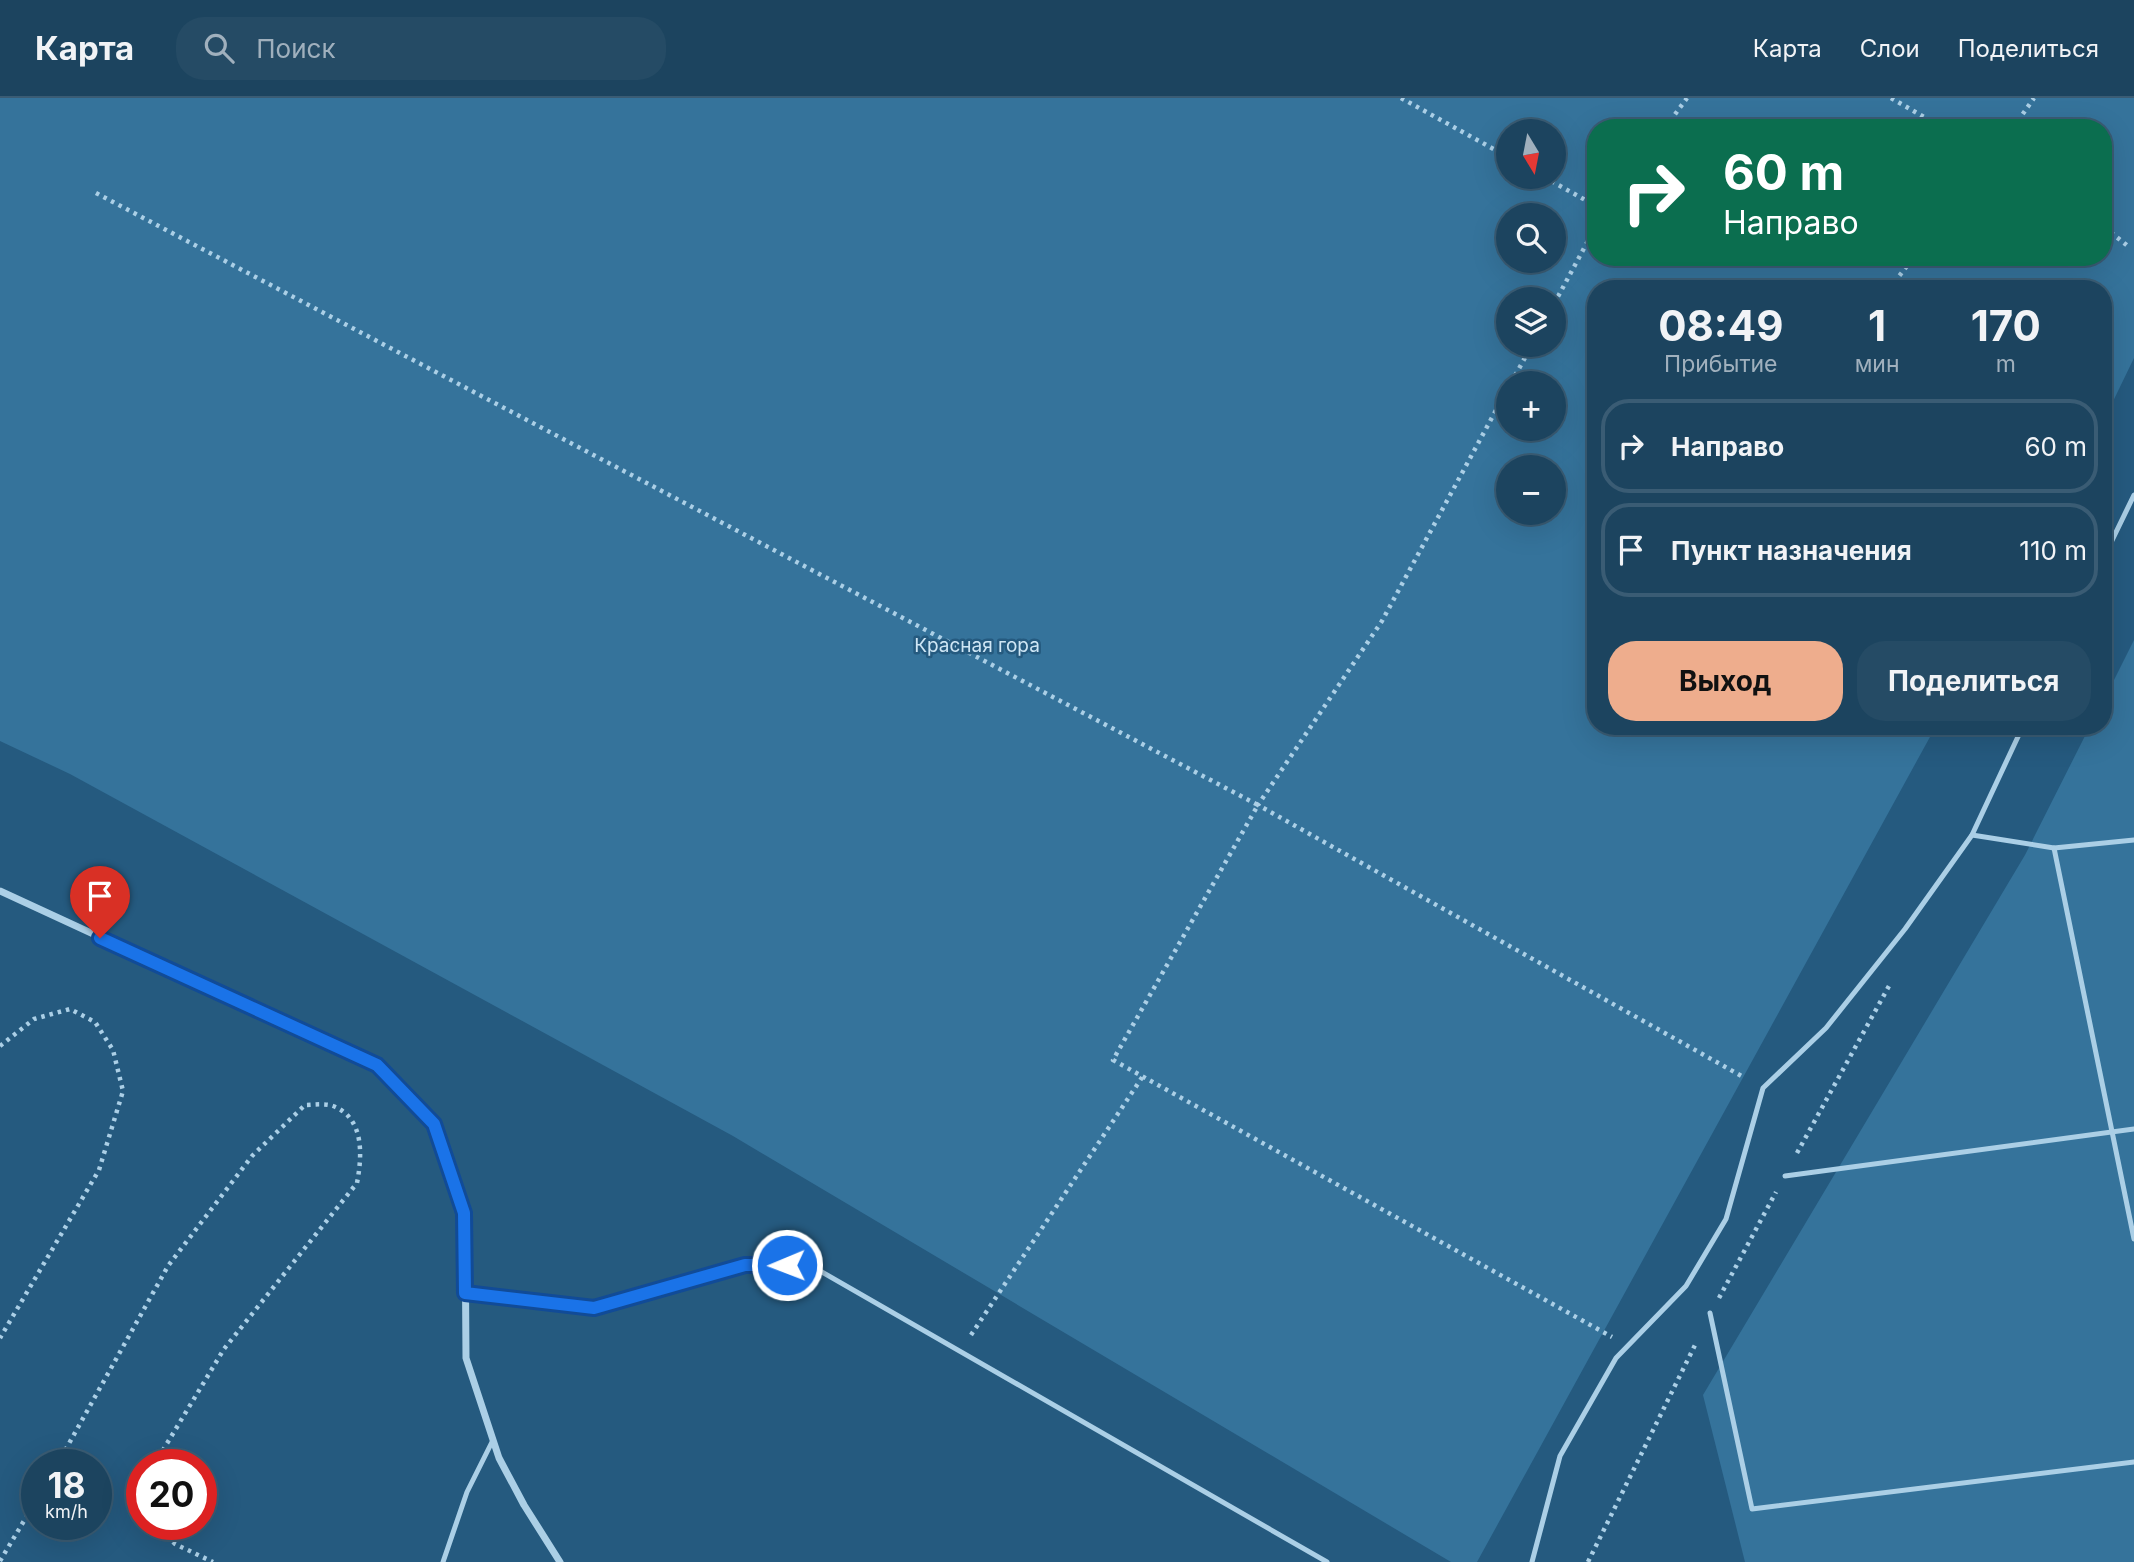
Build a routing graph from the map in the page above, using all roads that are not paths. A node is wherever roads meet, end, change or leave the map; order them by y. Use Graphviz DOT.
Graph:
graph roads {
  1 [pos="2134,495"];
  2 [pos="2134,514"];
  3 [pos="2124,515"];
  4 [pos="2112,540"];
  5 [pos="2020,735"];
  6 [pos="1972,835"];
  7 [pos="2134,840"];
  8 [pos="2054,848"];
  9 [pos="0,891"];
  10 [pos="2134,1129"];
  11 [pos="2112,1131"];
  12 [pos="1785,1177"];
  13 [pos="2134,1238"];
  14 [pos="465,1293"];
  15 [pos="1710,1313"];
  16 [pos="493,1440"];
  17 [pos="2134,1462"];
  18 [pos="443,1562"];
  19 [pos="560,1562"];
  20 [pos="1328,1562"];
  21 [pos="1532,1562"];
  1 -- 3 [label="lane"];
  2 -- 3 [label="lane"];
  3 -- 4 [label="lane"];
  5 -- 6 [label="lane"];
  6 -- 8 [label="lane"];
  6 -- 21 [label="lane"];
  7 -- 8 [label="lane"];
  8 -- 11 [label="lane"];
  9 -- 14 [label="street"];
  10 -- 11 [label="lane"];
  11 -- 12 [label="lane"];
  11 -- 13 [label="lane"];
  14 -- 16 [label="street"];
  14 -- 20 [label="lane"];
  15 -- 17 [label="lane"];
  16 -- 18 [label="lane"];
  16 -- 19 [label="street"];
}
